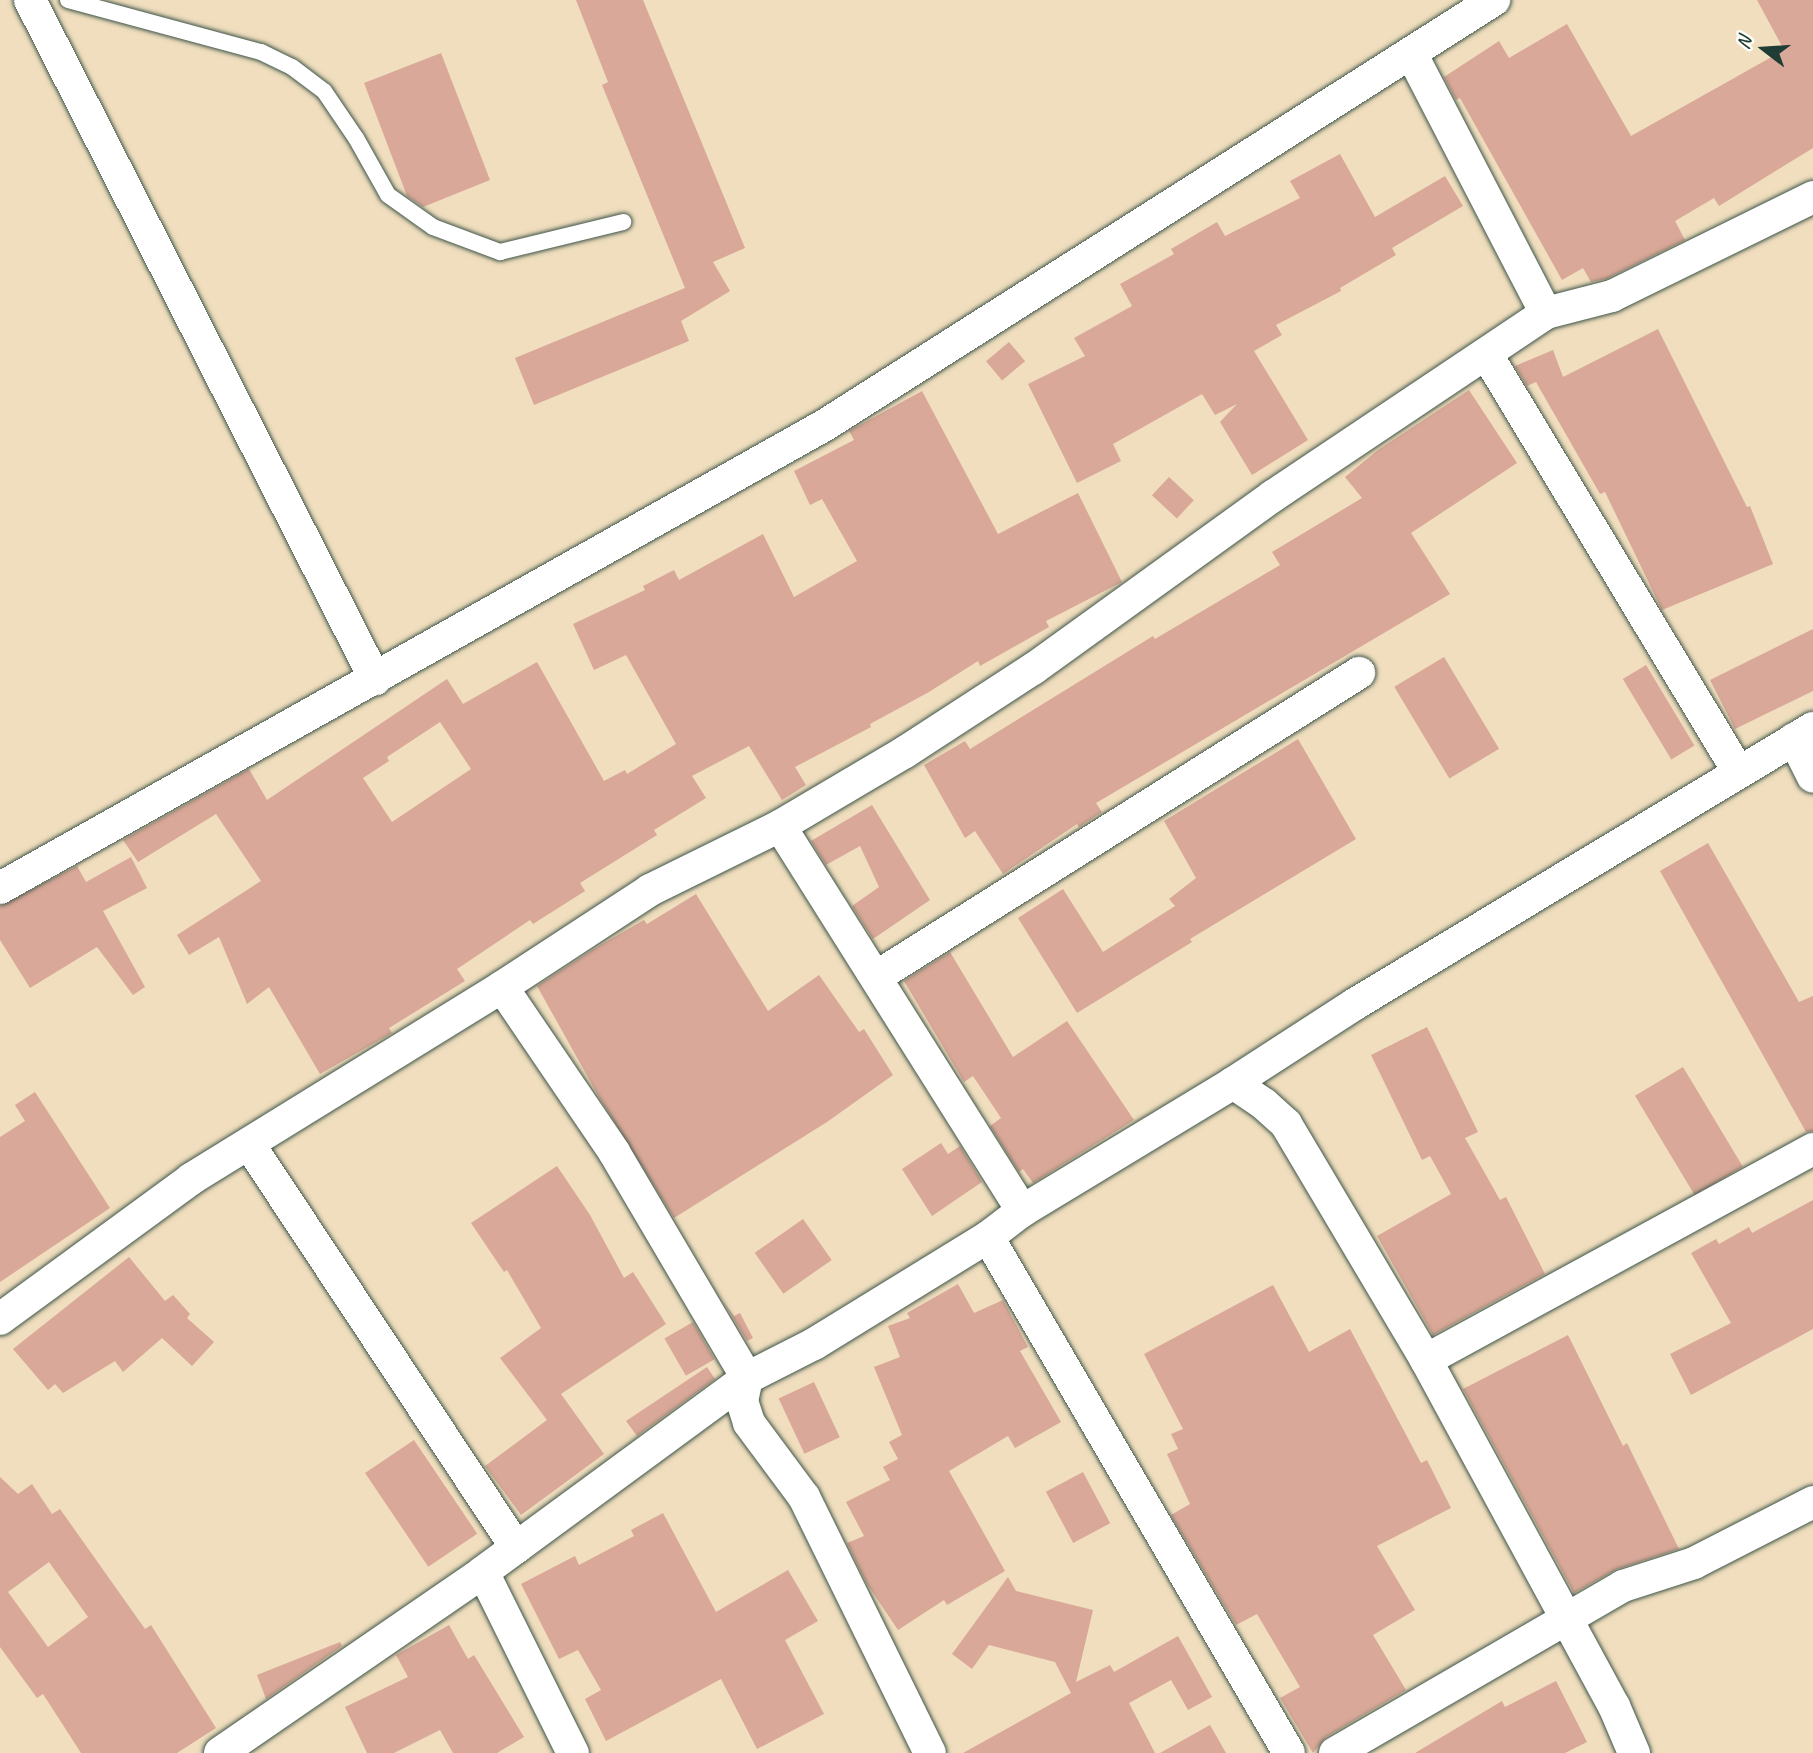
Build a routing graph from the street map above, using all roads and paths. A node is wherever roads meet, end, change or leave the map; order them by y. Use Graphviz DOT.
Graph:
graph roads {
  1 [pos="30,0"];
  2 [pos="68,0"];
  3 [pos="1494,0"];
  4 [pos="1411,53"];
  5 [pos="1813,197"];
  6 [pos="623,222"];
  7 [pos="1546,313"];
  8 [pos="1487,355"];
  9 [pos="1359,673"];
  10 [pos="375,679"];
  11 [pos="1804,733"];
  12 [pos="1738,771"];
  13 [pos="1813,777"];
  14 [pos="780,826"];
  15 [pos="0,888"];
  16 [pos="876,977"];
  17 [pos="502,987"];
  18 [pos="1233,1083"];
  19 [pos="249,1144"];
  20 [pos="1813,1149"];
  21 [pos="1021,1211"];
  22 [pos="988,1237"];
  23 [pos="0,1319"];
  24 [pos="1426,1360"];
  25 [pos="747,1378"];
  26 [pos="1813,1502"];
  27 [pos="516,1548"];
  28 [pos="483,1572"];
  29 [pos="1563,1618"];
  30 [pos="220,1753"];
  31 [pos="573,1753"];
  32 [pos="930,1753"];
  33 [pos="1289,1753"];
  34 [pos="1335,1753"];
  35 [pos="1634,1753"];
  1 -- 10 [label="street"];
  2 -- 6 [label="lane"];
  3 -- 4 [label="street"];
  4 -- 7 [label="street"];
  4 -- 10 [label="street"];
  5 -- 7 [label="street"];
  7 -- 8 [label="street"];
  8 -- 12 [label="street"];
  8 -- 14 [label="street"];
  9 -- 16 [label="street"];
  10 -- 15 [label="street"];
  11 -- 12 [label="street"];
  11 -- 13 [label="street"];
  12 -- 18 [label="street"];
  14 -- 16 [label="street"];
  14 -- 17 [label="street"];
  16 -- 21 [label="street"];
  17 -- 19 [label="street"];
  17 -- 25 [label="street"];
  18 -- 21 [label="street"];
  18 -- 24 [label="street"];
  19 -- 23 [label="street"];
  19 -- 27 [label="street"];
  20 -- 24 [label="street"];
  21 -- 22 [label="street"];
  22 -- 25 [label="street"];
  22 -- 33 [label="street"];
  24 -- 29 [label="street"];
  25 -- 27 [label="street"];
  25 -- 32 [label="street"];
  26 -- 29 [label="street"];
  27 -- 28 [label="street"];
  28 -- 30 [label="street"];
  28 -- 31 [label="street"];
  29 -- 34 [label="street"];
  29 -- 35 [label="street"];
}
